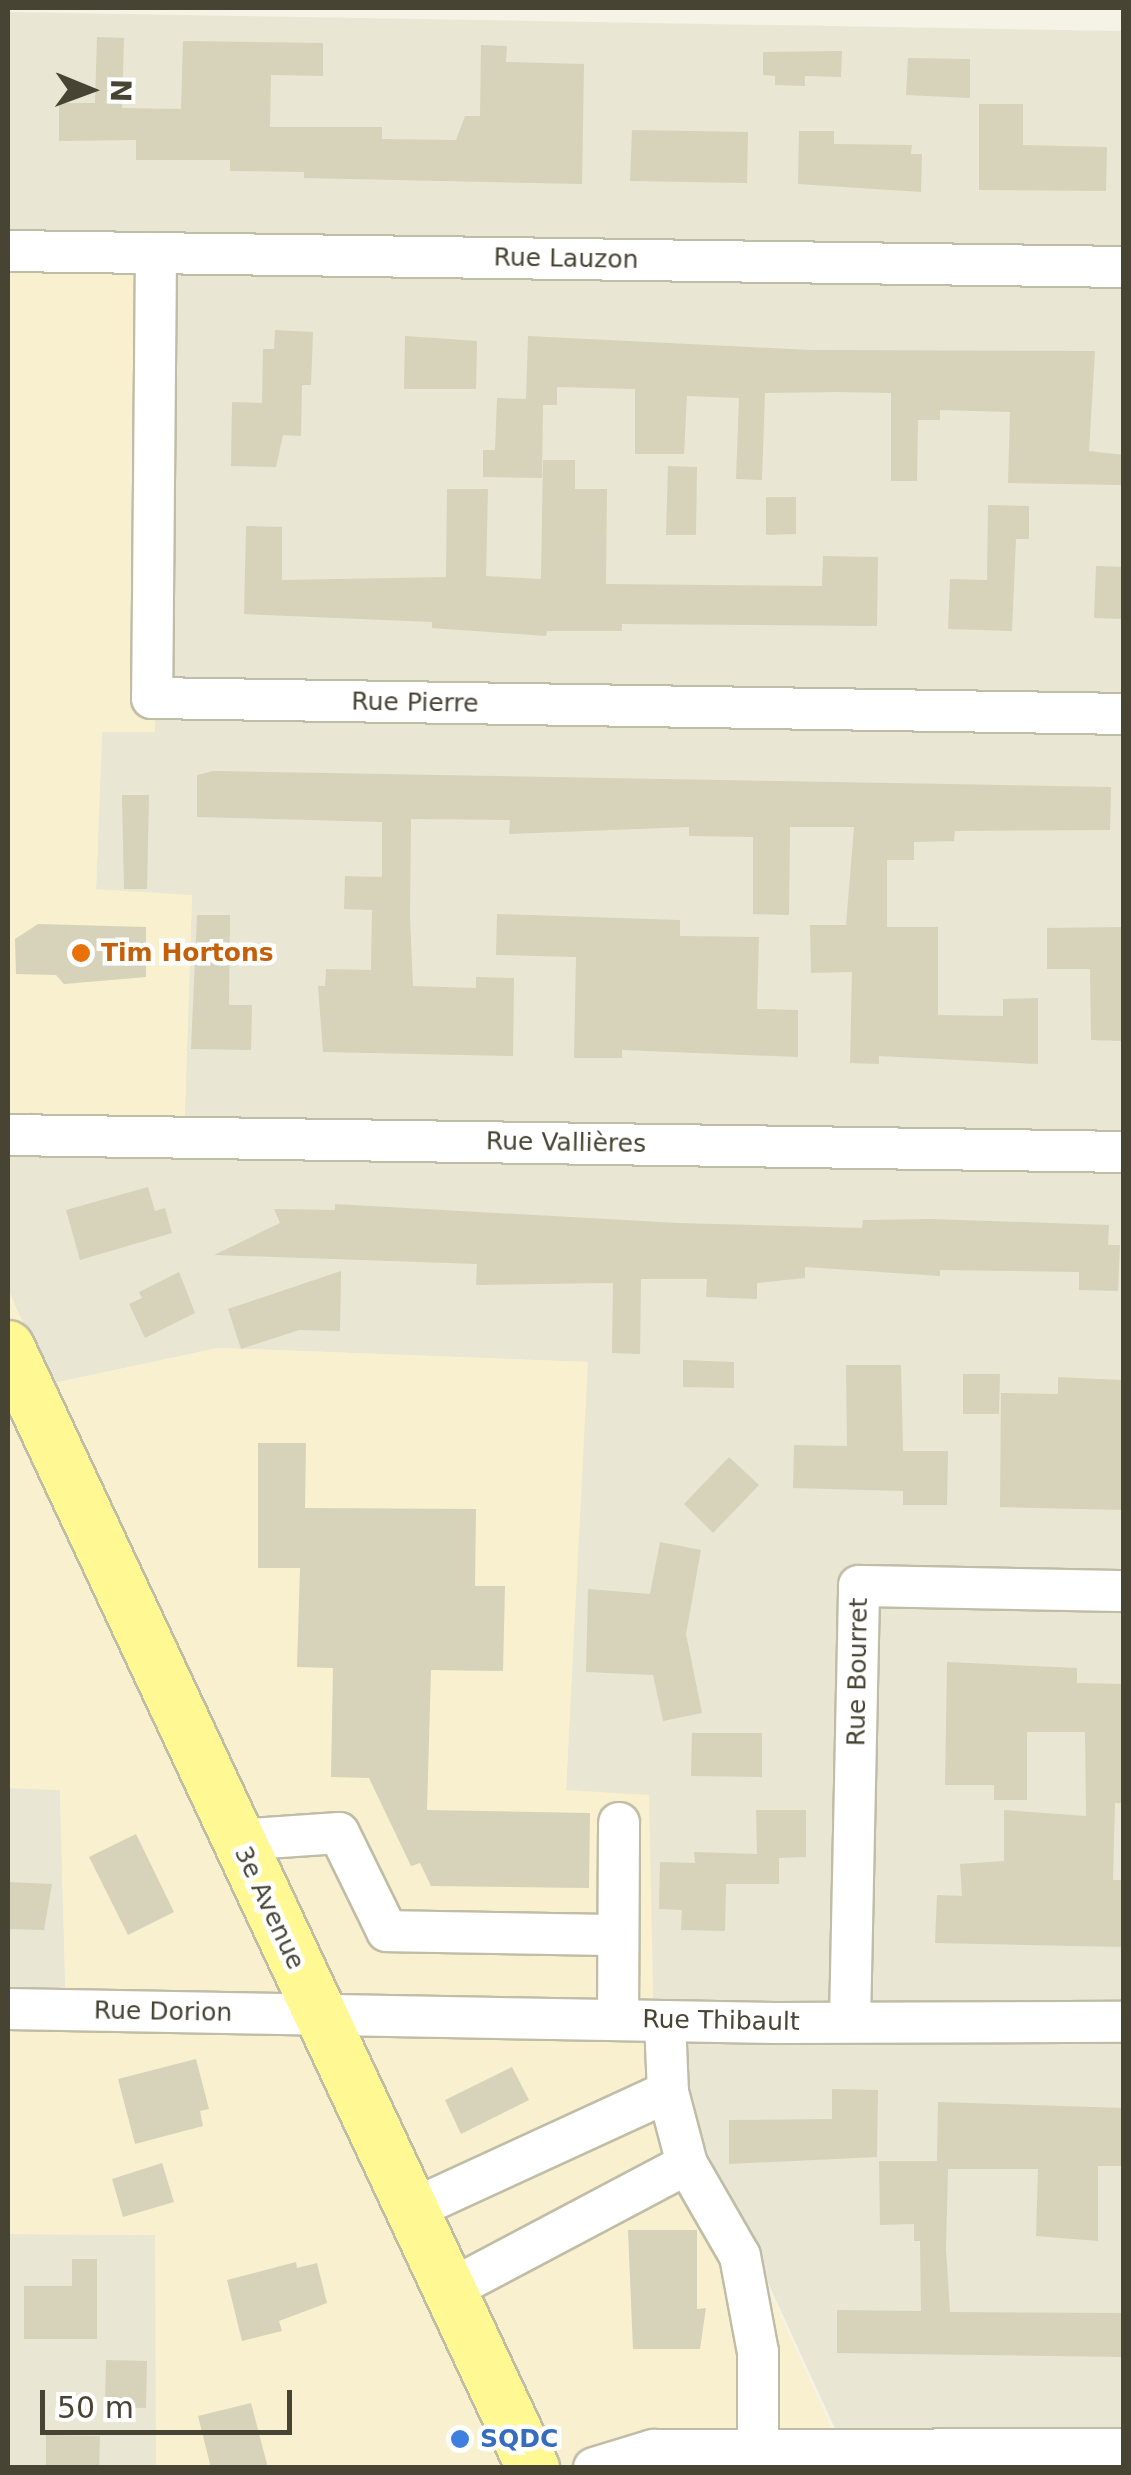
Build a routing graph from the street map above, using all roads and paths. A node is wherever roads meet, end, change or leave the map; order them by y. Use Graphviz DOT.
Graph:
graph roads {
  1 [pos="8,251"];
  2 [pos="156,254"];
  3 [pos="1124,268"];
  4 [pos="1124,714"];
  5 [pos="8,1135"];
  6 [pos="1124,1152"];
  7 [pos="8,1347"];
  8 [pos="1124,1591"];
  9 [pos="619,1822"];
  10 [pos="237,1840"];
  11 [pos="618,1934"];
  12 [pos="8,2009"];
  13 [pos="318,2014"];
  14 [pos="618,2020"];
  15 [pos="665,2021"];
  16 [pos="850,2022"];
  17 [pos="1124,2022"];
  18 [pos="668,2092"];
  19 [pos="688,2164"];
  20 [pos="411,2210"];
  21 [pos="451,2289"];
  22 [pos="1124,2449"];
  23 [pos="758,2450"];
  24 [pos="533,2468"];
  25 [pos="594,2468"];
  1 -- 2 [label="street, Rue Lauzon"];
  2 -- 3 [label="street, Rue Lauzon"];
  2 -- 4 [label="street, Rue Pierre"];
  5 -- 6 [label="street, Rue Vallières"];
  7 -- 10 [label="main road, 3e Avenue"];
  8 -- 16 [label="street, Rue Bourret"];
  9 -- 11 [label="street"];
  10 -- 11 [label="street"];
  10 -- 13 [label="main road, 3e Avenue"];
  11 -- 14 [label="street"];
  12 -- 13 [label="street, Rue Dorion"];
  13 -- 14 [label="street, Rue Thibault"];
  13 -- 20 [label="main road, 3e Avenue"];
  14 -- 15 [label="street, Rue Thibault"];
  15 -- 16 [label="street, Rue Thibault"];
  15 -- 18 [label="street"];
  16 -- 17 [label="street, Rue Thibault"];
  18 -- 19 [label="street"];
  18 -- 20 [label="street"];
  19 -- 21 [label="street"];
  19 -- 23 [label="street"];
  20 -- 21 [label="main road, 3e Avenue"];
  21 -- 24 [label="main road, 3e Avenue"];
  22 -- 23 [label="street"];
  23 -- 25 [label="street"];
}
